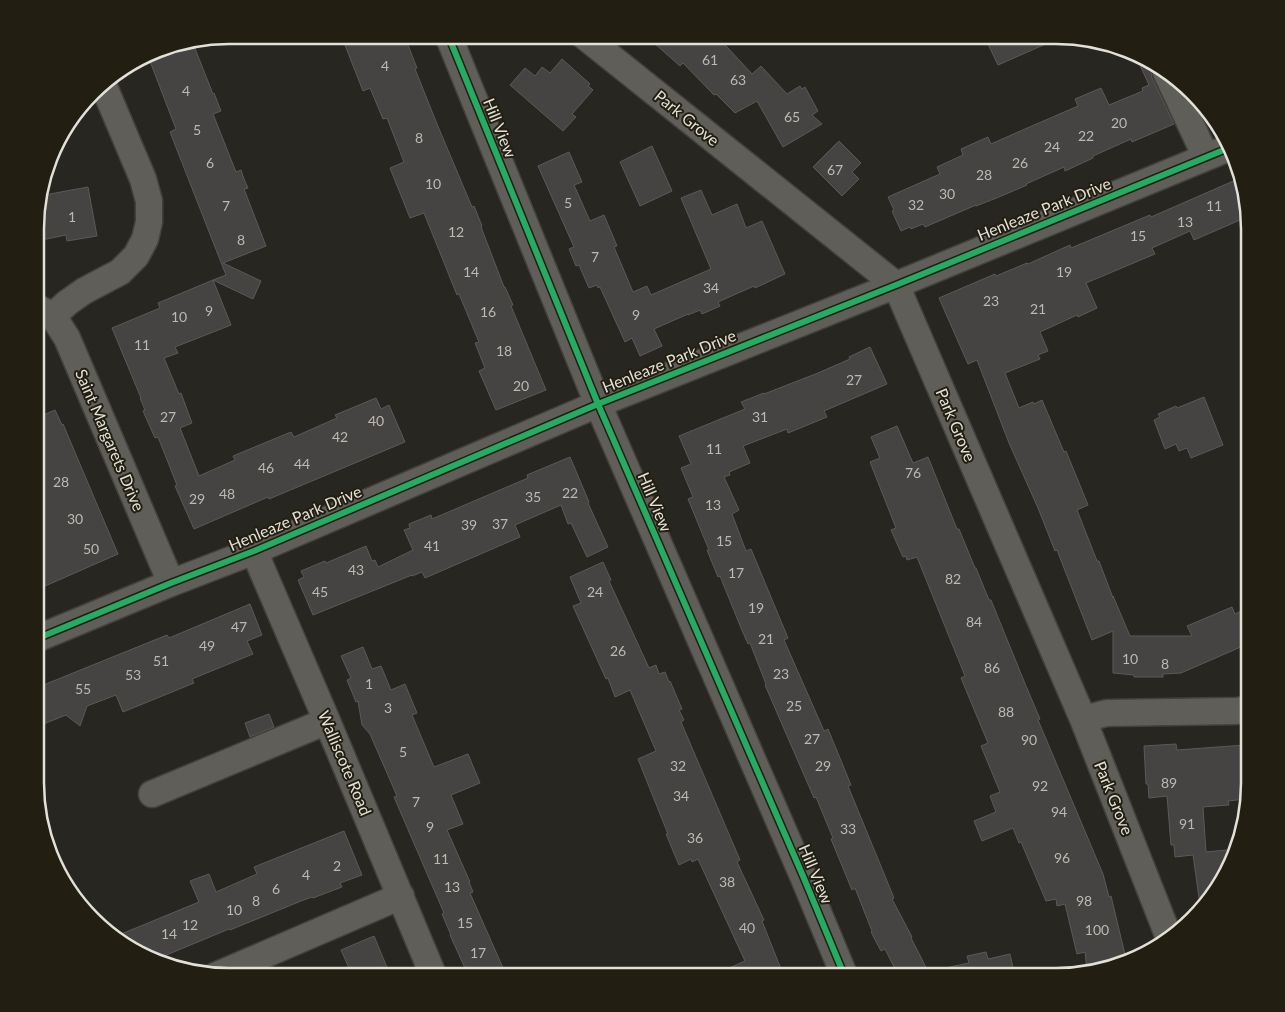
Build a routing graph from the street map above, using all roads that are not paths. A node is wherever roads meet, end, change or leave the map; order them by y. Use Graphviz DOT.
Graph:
graph roads {
  1 [pos="459,44"];
  2 [pos="594,44"];
  3 [pos="1172,85"];
  4 [pos="106,91"];
  5 [pos="1224,150"];
  6 [pos="1206,158"];
  7 [pos="896,285"];
  8 [pos="45,312"];
  9 [pos="598,404"];
  10 [pos="254,551"];
  11 [pos="171,583"];
  12 [pos="44,636"];
  13 [pos="1241,710"];
  14 [pos="1082,719"];
  15 [pos="327,721"];
  16 [pos="152,794"];
  17 [pos="401,896"];
  18 [pos="1167,932"];
  19 [pos="234,968"];
  20 [pos="430,968"];
  21 [pos="840,968"];
  1 -- 9 [label="street, Hill View"];
  2 -- 7 [label="street, Park Grove"];
  3 -- 6 [label="street"];
  4 -- 8 [label="street"];
  5 -- 6 [label="street, Henleaze Park Drive"];
  6 -- 7 [label="street, Henleaze Park Drive"];
  7 -- 9 [label="street, Henleaze Park Drive"];
  7 -- 14 [label="street, Park Grove"];
  8 -- 11 [label="street, Saint Margarets Drive"];
  9 -- 10 [label="street, Henleaze Park Drive"];
  9 -- 21 [label="street, Hill View"];
  10 -- 11 [label="street, Henleaze Park Drive"];
  10 -- 15 [label="street, Walliscote Road"];
  11 -- 12 [label="street, Henleaze Park Drive"];
  13 -- 14 [label="street"];
  14 -- 18 [label="street, Park Grove"];
  15 -- 16 [label="street"];
  15 -- 17 [label="street, Walliscote Road"];
  17 -- 19 [label="street"];
  17 -- 20 [label="street, Walliscote Road"];
}
